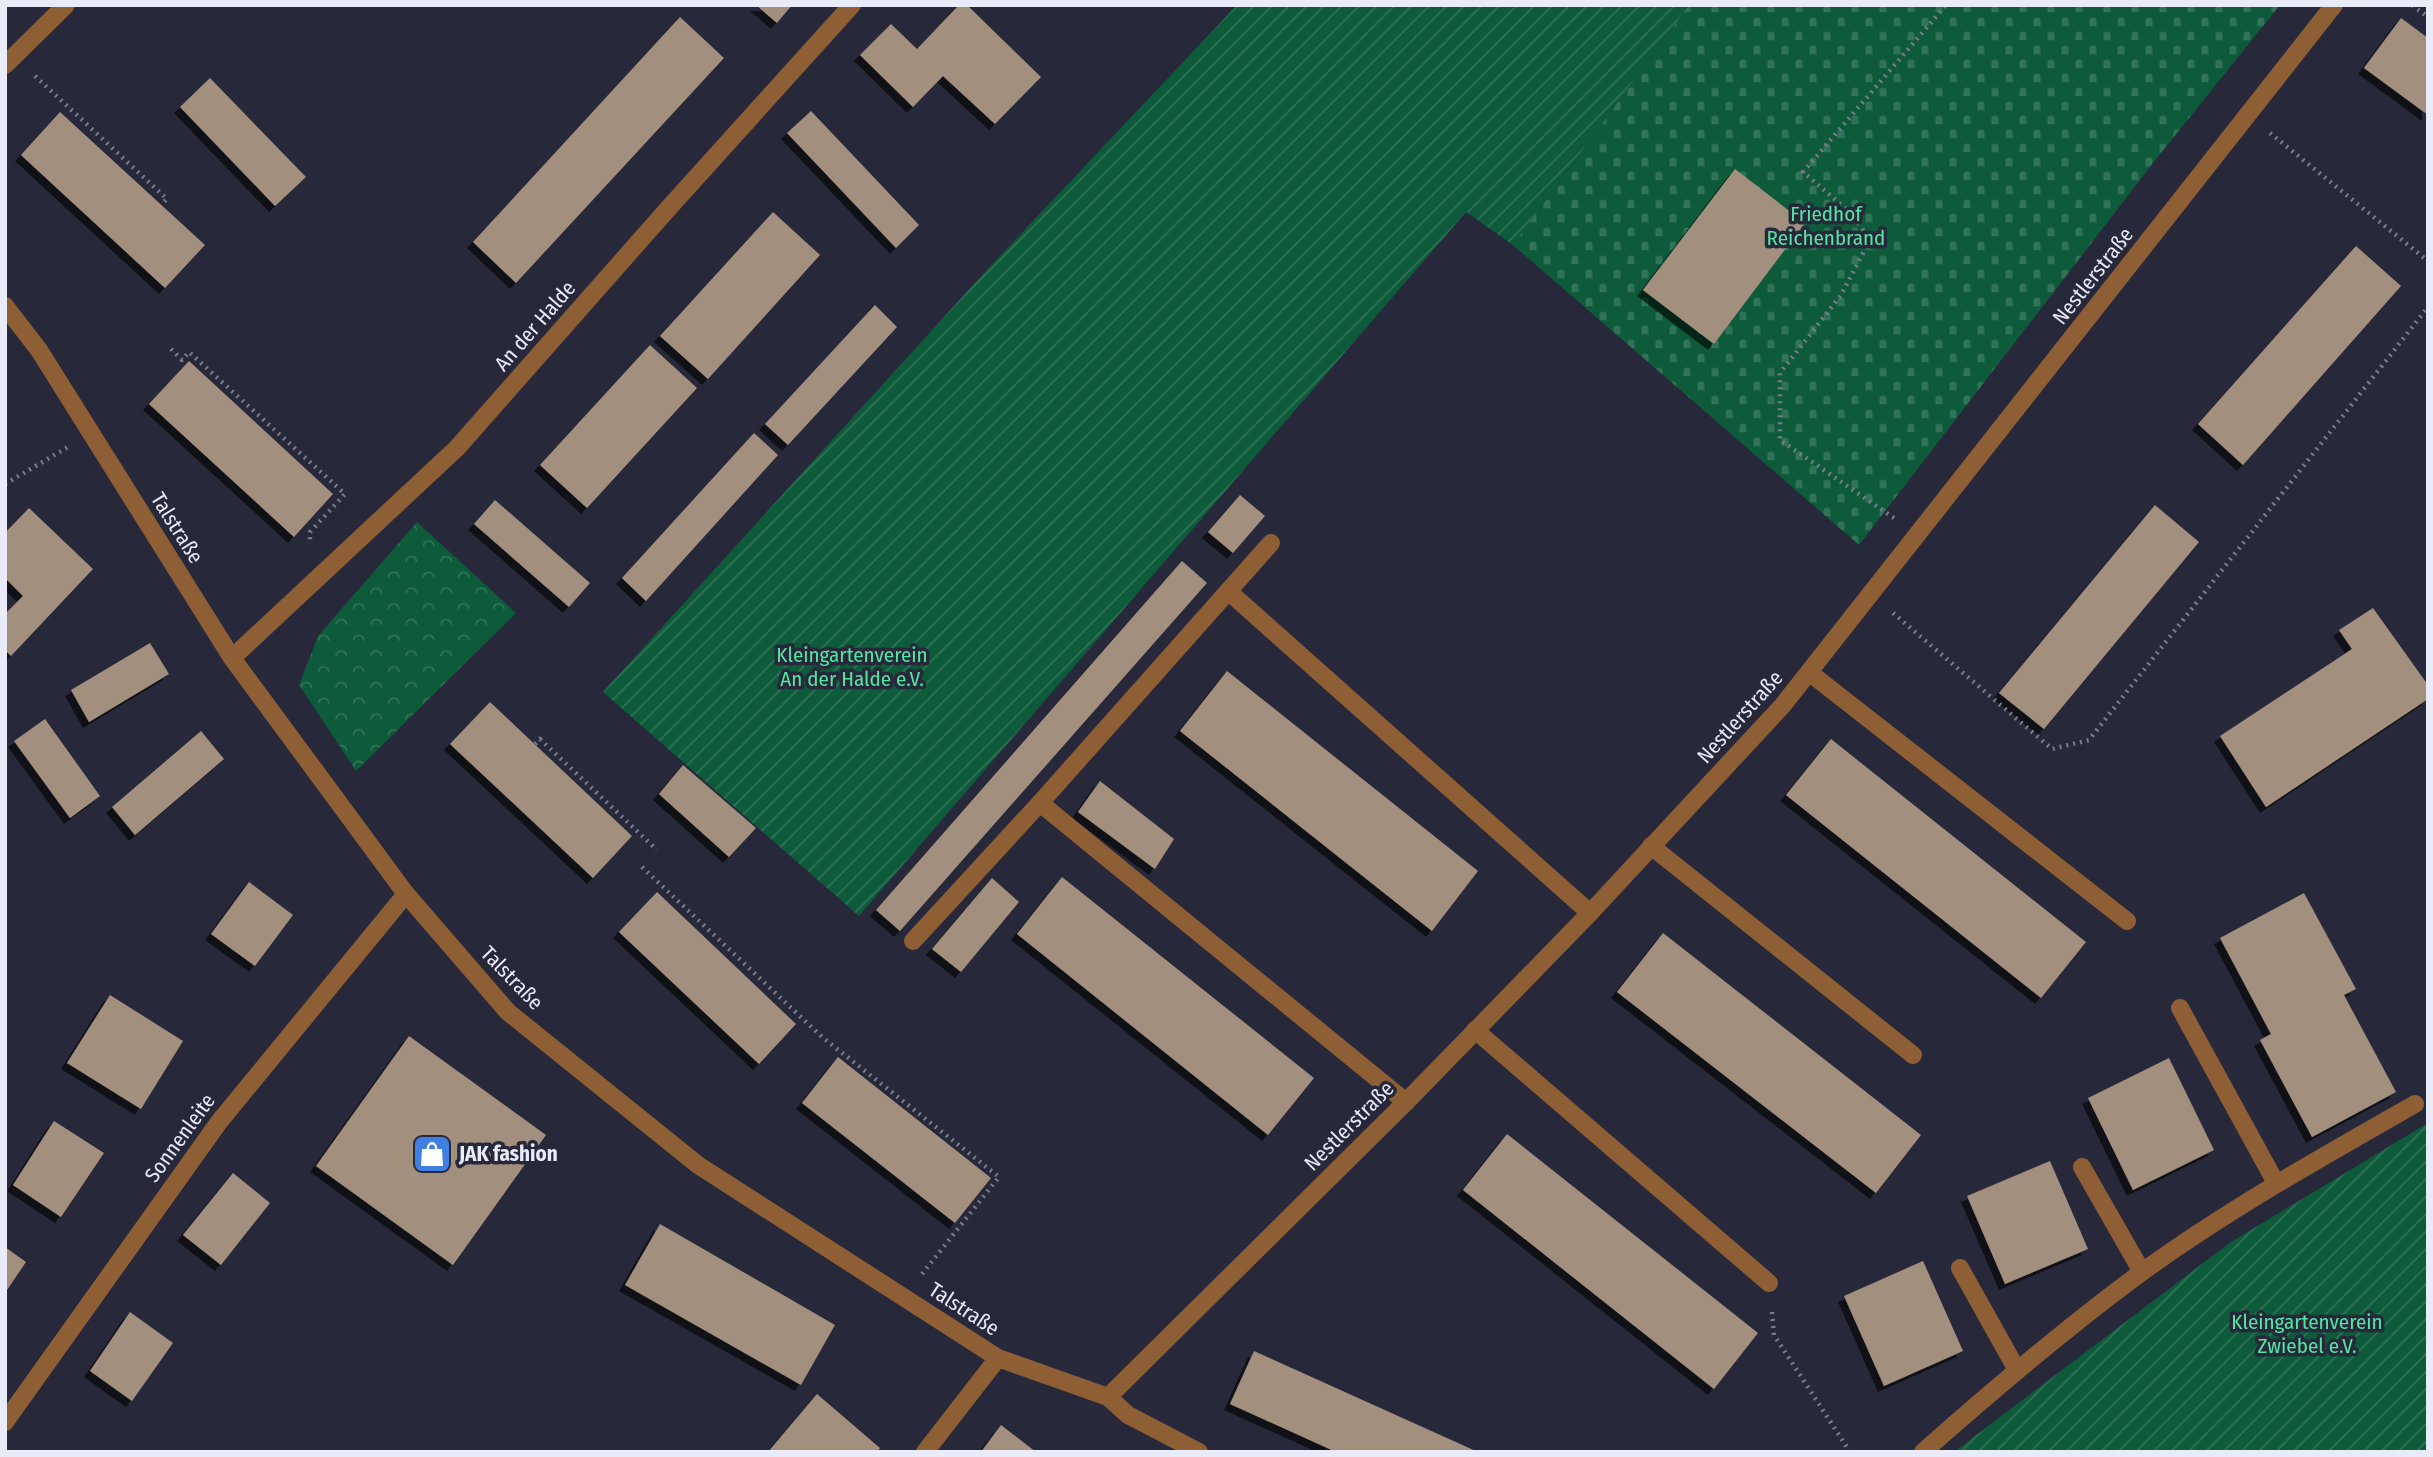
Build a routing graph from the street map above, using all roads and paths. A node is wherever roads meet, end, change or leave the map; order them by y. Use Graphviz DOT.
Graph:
graph roads {
  1 [pos="65,5"];
  2 [pos="852,5"];
  3 [pos="1946,5"];
  4 [pos="2334,5"];
  5 [pos="2412,5"];
  6 [pos="2428,17"];
  7 [pos="9,61"];
  8 [pos="2248,115"];
  9 [pos="110,146"];
  10 [pos="104,152"];
  11 [pos="161,205"];
  12 [pos="2428,261"];
  13 [pos="5,306"];
  14 [pos="2428,307"];
  15 [pos="171,349"];
  16 [pos="235,394"];
  17 [pos="230,399"];
  18 [pos="91,433"];
  19 [pos="297,450"];
  20 [pos="292,456"];
  21 [pos="5,484"];
  22 [pos="1919,535"];
  23 [pos="1271,543"];
  24 [pos="319,578"];
  25 [pos="1228,591"];
  26 [pos="1872,595"];
  27 [pos="232,658"];
  28 [pos="1810,673"];
  29 [pos="535,744"];
  30 [pos="596,791"];
  31 [pos="590,797"];
  32 [pos="1040,803"];
  33 [pos="1651,846"];
  34 [pos="657,850"];
  35 [pos="642,867"];
  36 [pos="407,894"];
  37 [pos="1590,913"];
  38 [pos="2127,920"];
  39 [pos="702,924"];
  40 [pos="697,930"];
  41 [pos="913,941"];
  42 [pos="759,978"];
  43 [pos="754,984"];
  44 [pos="2180,1008"];
  45 [pos="1475,1030"];
  46 [pos="1913,1055"];
  47 [pos="1406,1102"];
  48 [pos="2415,1104"];
  49 [pos="2082,1167"];
  50 [pos="2276,1183"];
  51 [pos="1961,1268"];
  52 [pos="2142,1272"];
  53 [pos="1769,1283"];
  54 [pos="904,1297"];
  55 [pos="998,1358"];
  56 [pos="2017,1370"];
  57 [pos="1108,1397"];
  58 [pos="5,1422"];
  59 [pos="925,1452"];
  60 [pos="1199,1452"];
  61 [pos="1850,1452"];
  62 [pos="1923,1452"];
  1 -- 7 [label="street"];
  2 -- 24 [label="street, An der Halde"];
  3 -- 22 [label="path"];
  4 -- 8 [label="street, Nestlerstraße"];
  5 -- 6 [label="path"];
  7 -- 9 [label="path"];
  8 -- 12 [label="path"];
  8 -- 22 [label="street, Nestlerstraße"];
  9 -- 10 [label="path"];
  9 -- 11 [label="path"];
  13 -- 18 [label="street, Talstraße"];
  14 -- 26 [label="path"];
  15 -- 16 [label="path"];
  16 -- 17 [label="path"];
  16 -- 19 [label="path"];
  18 -- 21 [label="path"];
  18 -- 27 [label="street, Talstraße"];
  19 -- 20 [label="path"];
  19 -- 24 [label="path"];
  22 -- 26 [label="street, Nestlerstraße"];
  23 -- 25 [label="street"];
  24 -- 27 [label="street, An der Halde"];
  25 -- 32 [label="street"];
  25 -- 37 [label="street"];
  26 -- 28 [label="street, Nestlerstraße"];
  27 -- 36 [label="street, Talstraße"];
  28 -- 33 [label="street, Nestlerstraße"];
  28 -- 38 [label="street"];
  29 -- 30 [label="path"];
  30 -- 31 [label="path"];
  30 -- 34 [label="path"];
  32 -- 41 [label="street"];
  32 -- 47 [label="street"];
  33 -- 37 [label="street, Nestlerstraße"];
  33 -- 46 [label="street"];
  35 -- 39 [label="path"];
  36 -- 54 [label="street, Talstraße"];
  36 -- 58 [label="street, Sonnenleite"];
  37 -- 45 [label="street, Nestlerstraße"];
  39 -- 40 [label="path"];
  39 -- 42 [label="path"];
  42 -- 43 [label="path"];
  42 -- 54 [label="path"];
  44 -- 50 [label="street"];
  45 -- 47 [label="street, Nestlerstraße"];
  45 -- 53 [label="street"];
  47 -- 57 [label="street, Nestlerstraße"];
  48 -- 50 [label="street"];
  49 -- 52 [label="street"];
  50 -- 52 [label="street"];
  51 -- 56 [label="street"];
  52 -- 56 [label="street"];
  53 -- 61 [label="path"];
  54 -- 55 [label="street, Talstraße"];
  55 -- 57 [label="street, Talstraße"];
  55 -- 59 [label="street"];
  56 -- 62 [label="street"];
  57 -- 60 [label="street, Talstraße"];
}
